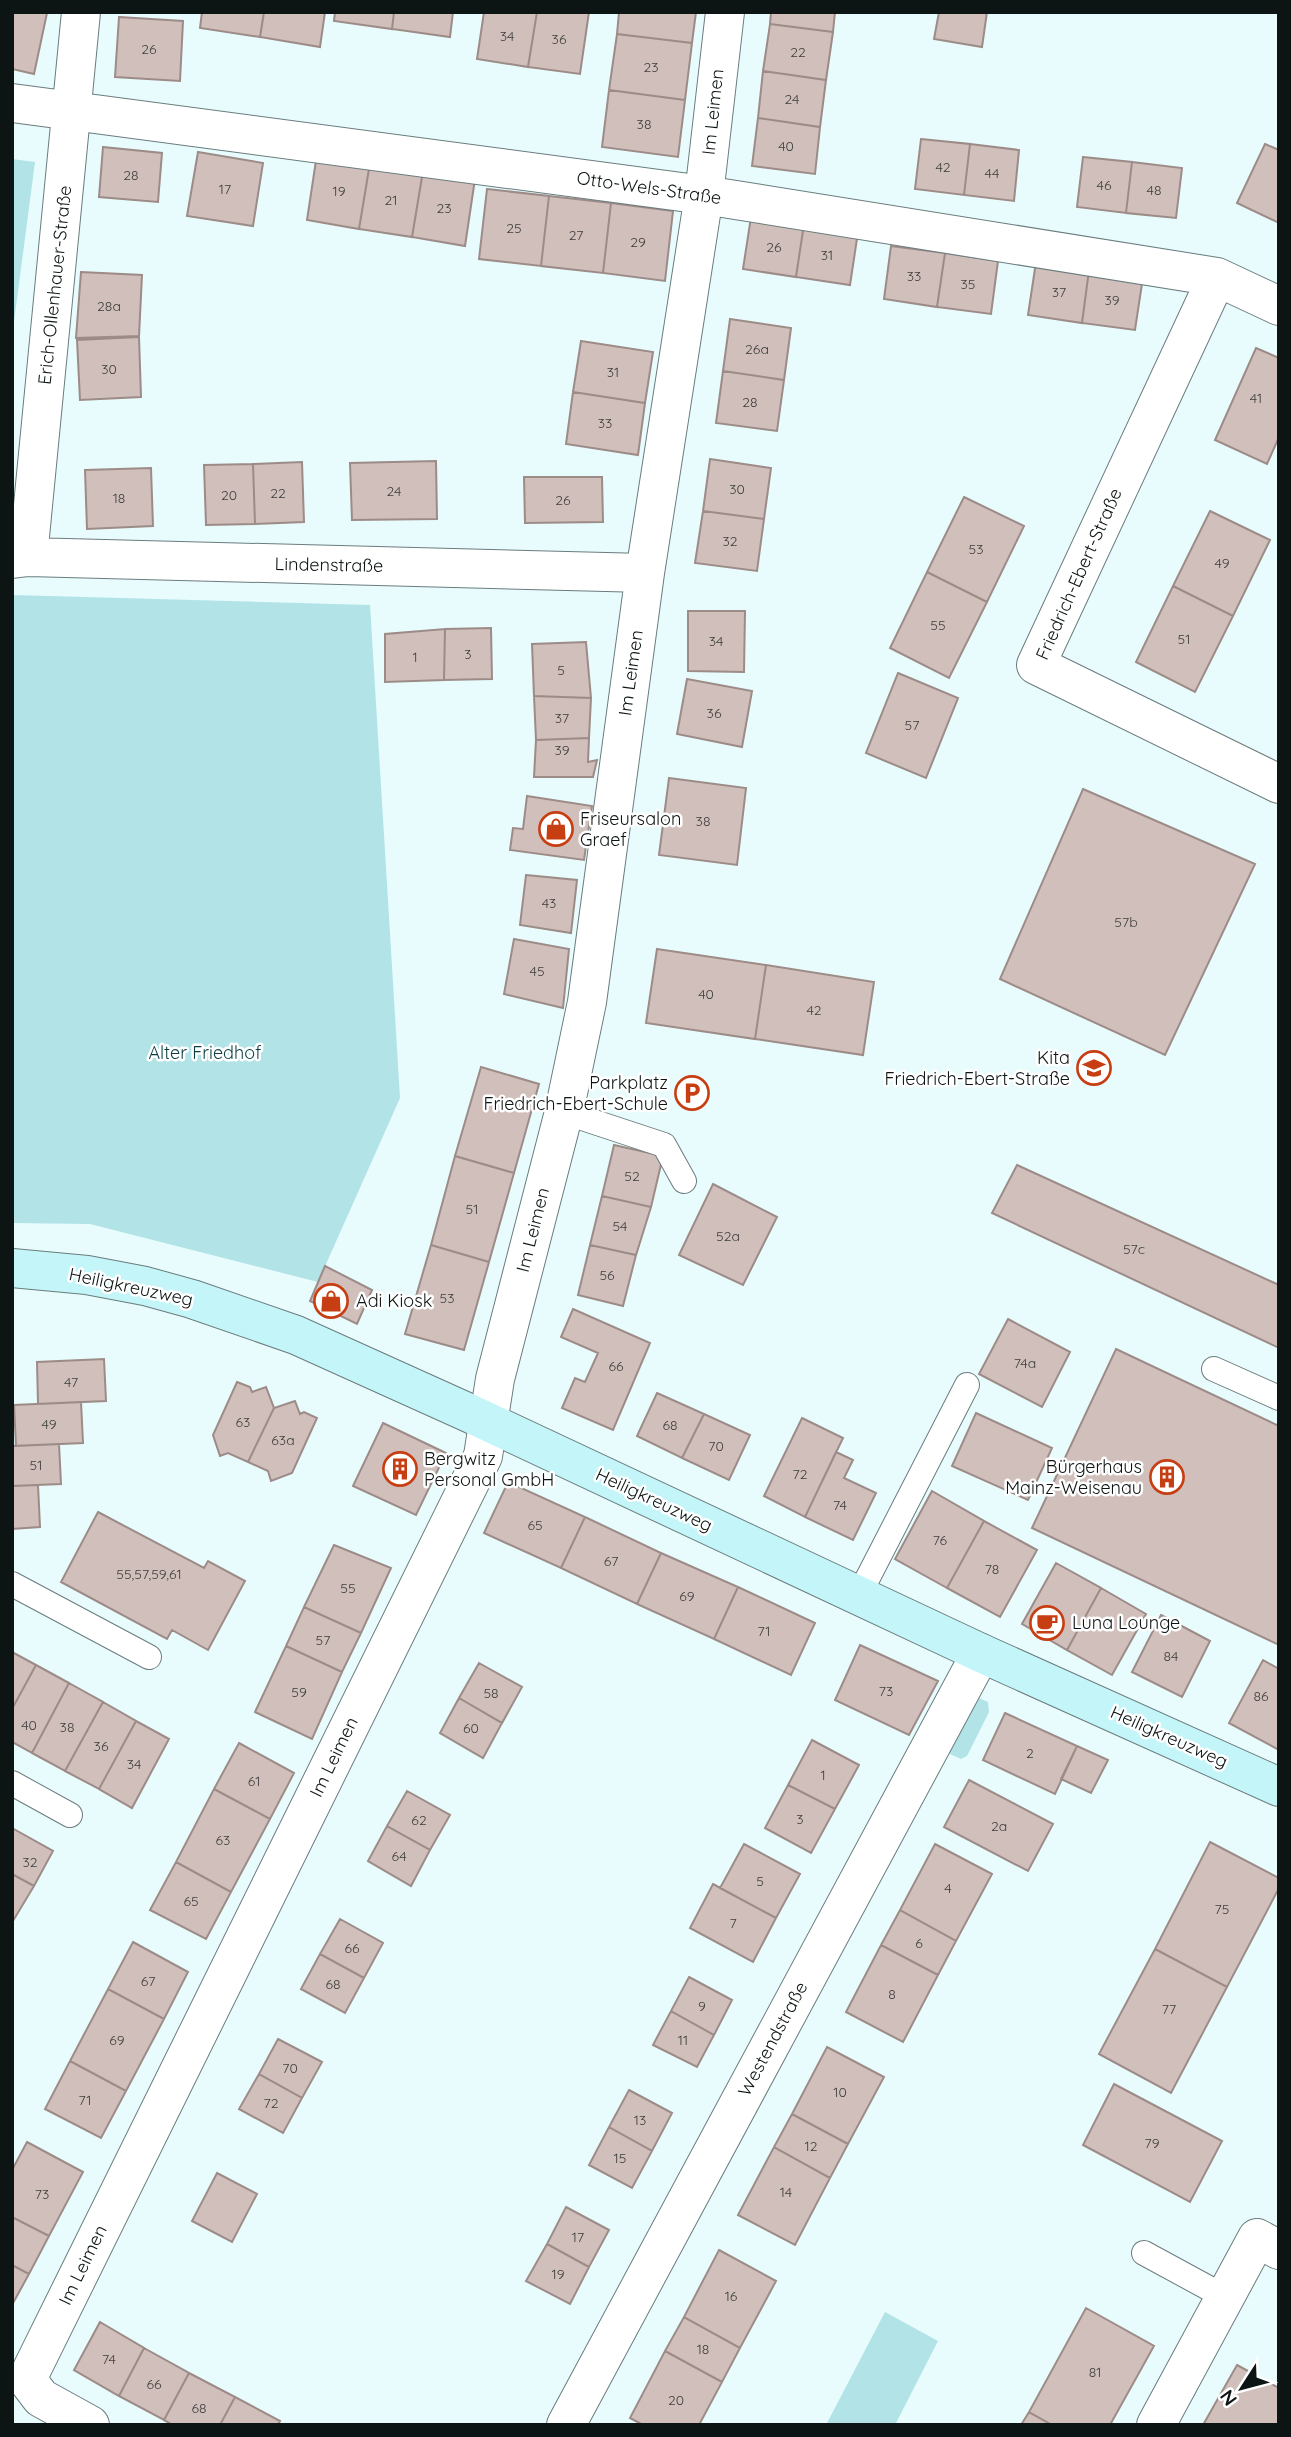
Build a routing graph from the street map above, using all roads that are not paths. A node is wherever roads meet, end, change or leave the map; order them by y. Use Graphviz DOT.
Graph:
graph roads {
  1 [pos="81,12"];
  2 [pos="725,12"];
  3 [pos="12,103"];
  4 [pos="72,113"];
  5 [pos="704,195"];
  6 [pos="1217,278"];
  7 [pos="1279,306"];
  8 [pos="20,558"];
  9 [pos="645,573"];
  10 [pos="1279,785"];
  11 [pos="564,1112"];
  12 [pos="684,1181"];
  13 [pos="12,1268"];
  14 [pos="1214,1369"];
  15 [pos="967,1385"];
  16 [pos="1279,1398"];
  17 [pos="486,1423"];
  18 [pos="12,1584"];
  19 [pos="859,1595"];
  20 [pos="981,1653"];
  21 [pos="149,1657"];
  22 [pos="12,1783"];
  23 [pos="1279,1787"];
  24 [pos="70,1815"];
  25 [pos="1279,2250"];
  26 [pos="1144,2253"];
  27 [pos="1225,2297"];
  28 [pos="90,2425"];
  29 [pos="566,2425"];
  30 [pos="1156,2425"];
  1 -- 4 [label="street, Erich-Ollenhauer-Straße"];
  2 -- 5 [label="street, Im Leimen"];
  3 -- 4 [label="street, Otto-Wels-Straße"];
  4 -- 5 [label="street, Otto-Wels-Straße"];
  4 -- 8 [label="street, Erich-Ollenhauer-Straße"];
  5 -- 6 [label="street, Otto-Wels-Straße"];
  5 -- 9 [label="street, Im Leimen"];
  6 -- 7 [label="street, Otto-Wels-Straße"];
  6 -- 10 [label="street, Friedrich-Ebert-Straße"];
  8 -- 9 [label="street, Lindenstraße"];
  9 -- 11 [label="street, Im Leimen"];
  11 -- 12 [label="lane"];
  11 -- 17 [label="street, Im Leimen"];
  13 -- 17 [label="street, Heiligkreuzweg"];
  14 -- 16 [label="lane"];
  15 -- 19 [label="lane"];
  17 -- 19 [label="street, Heiligkreuzweg"];
  17 -- 28 [label="street, Im Leimen"];
  18 -- 21 [label="lane"];
  19 -- 20 [label="street, Heiligkreuzweg"];
  20 -- 23 [label="street, Heiligkreuzweg"];
  20 -- 29 [label="street, Westendstraße"];
  22 -- 24 [label="lane"];
  25 -- 27 [label="street"];
  26 -- 27 [label="lane"];
  27 -- 30 [label="street"];
}
